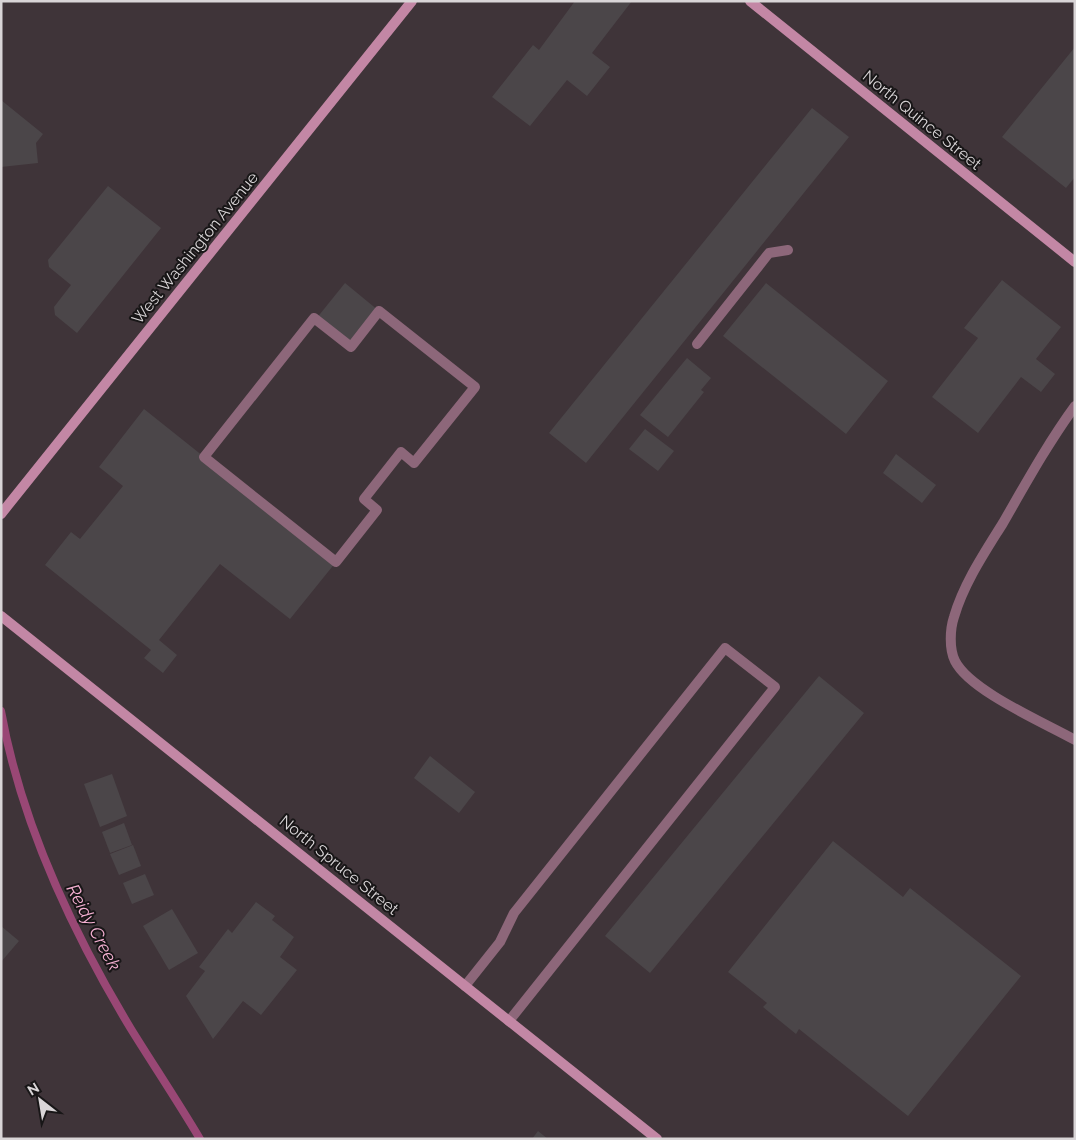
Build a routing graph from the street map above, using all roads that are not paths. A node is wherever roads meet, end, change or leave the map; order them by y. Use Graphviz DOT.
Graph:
graph roads {
  1 [pos="412,1"];
  2 [pos="750,1"];
  3 [pos="788,250"];
  4 [pos="1075,262"];
  5 [pos="697,344"];
  6 [pos="1075,406"];
  7 [pos="204,457"];
  8 [pos="1,514"];
  9 [pos="1,616"];
  10 [pos="1075,740"];
  11 [pos="465,986"];
  12 [pos="509,1021"];
  13 [pos="657,1139"];
  1 -- 8 [label="main road, West Washington Avenue"];
  2 -- 4 [label="main road, North Quince Street"];
  3 -- 5 [label="lane"];
  6 -- 10 [label="lane"];
  7 -- 7 [label="lane"];
  9 -- 11 [label="main road, North Spruce Street"];
  11 -- 12 [label="main road, North Spruce Street"];
  11 -- 12 [label="lane"];
  12 -- 13 [label="main road, North Spruce Street"];
}
